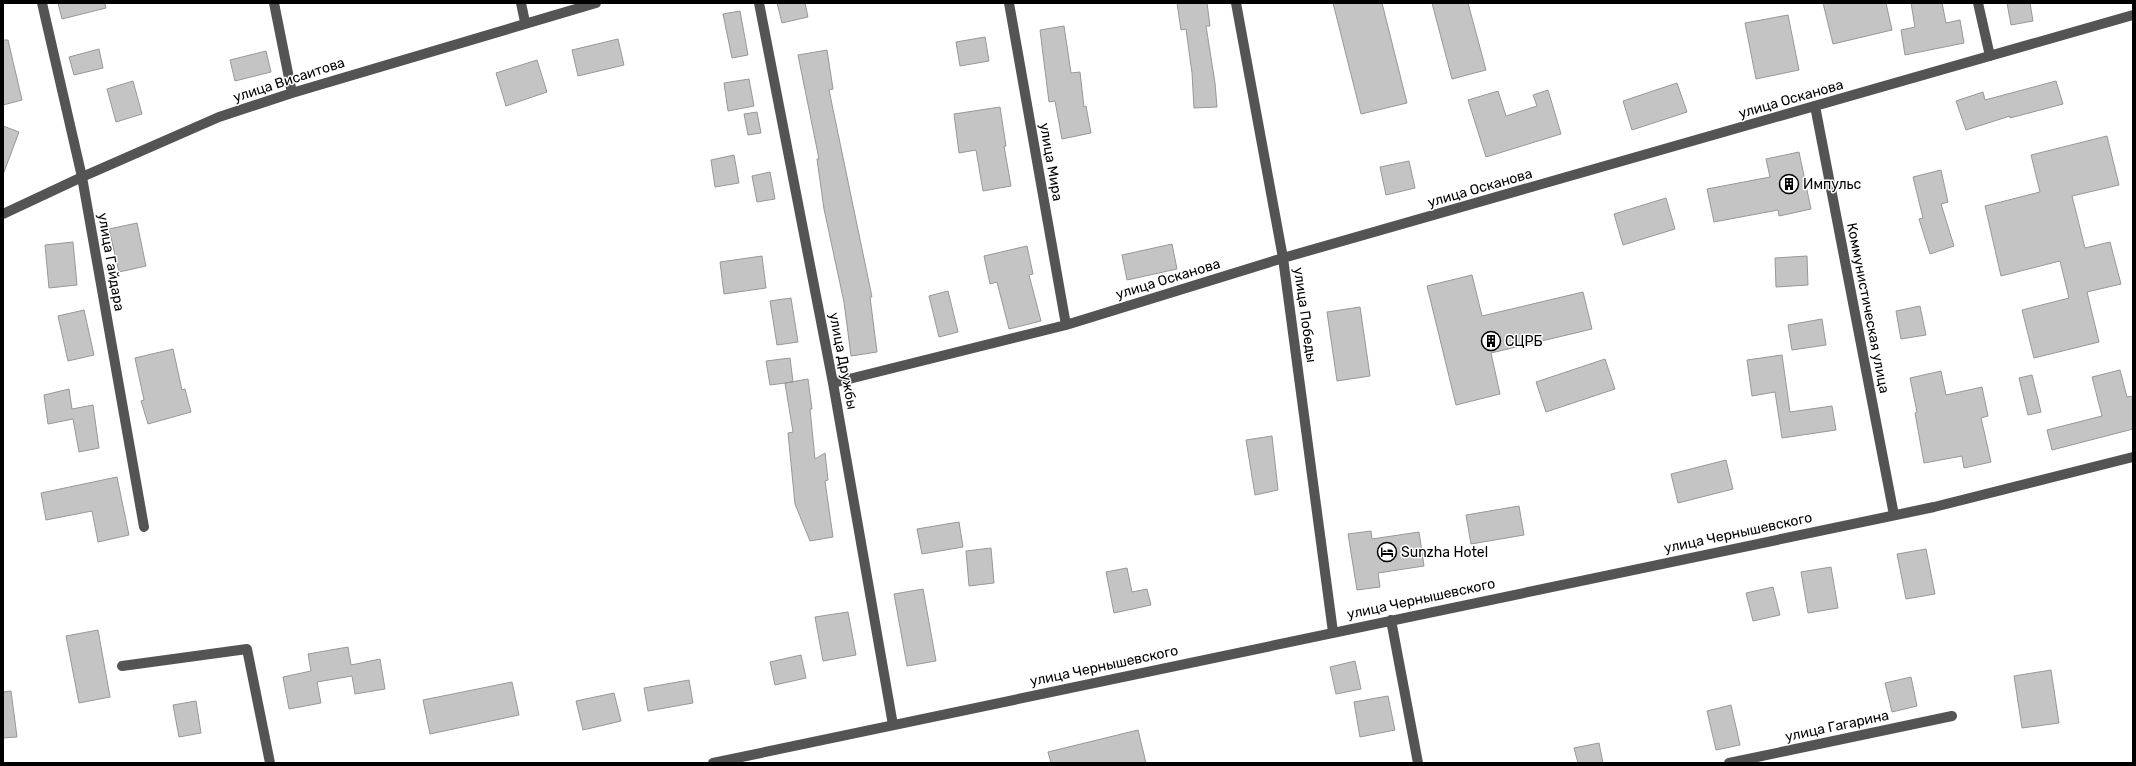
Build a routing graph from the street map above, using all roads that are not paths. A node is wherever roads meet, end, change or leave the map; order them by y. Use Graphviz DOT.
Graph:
graph roads {
  1 [pos="42,3"];
  2 [pos="274,3"];
  3 [pos="521,3"];
  4 [pos="596,3"];
  5 [pos="759,3"];
  6 [pos="1009,3"];
  7 [pos="1236,3"];
  8 [pos="1978,3"];
  9 [pos="2133,15"];
  10 [pos="525,22"];
  11 [pos="1990,56"];
  12 [pos="292,93"];
  13 [pos="1815,106"];
  14 [pos="82,177"];
  15 [pos="3,214"];
  16 [pos="1283,258"];
  17 [pos="1066,325"];
  18 [pos="833,383"];
  19 [pos="2133,458"];
  20 [pos="1894,515"];
  21 [pos="144,527"];
  22 [pos="1391,620"];
  23 [pos="1333,632"];
  24 [pos="122,666"];
  25 [pos="1952,716"];
  26 [pos="894,725"];
  27 [pos="751,759"];
  28 [pos="270,763"];
  29 [pos="713,763"];
  30 [pos="1418,763"];
  31 [pos="1729,763"];
  1 -- 14 [label="street, улица Гайдара"];
  2 -- 12 [label="street"];
  3 -- 10 [label="street"];
  4 -- 10 [label="street, улица Висаитова"];
  5 -- 18 [label="street, улица Дружбы"];
  6 -- 17 [label="street, улица Мира"];
  7 -- 16 [label="street, улица Победы"];
  8 -- 11 [label="street"];
  9 -- 11 [label="street, улица Осканова"];
  10 -- 12 [label="street, улица Висаитова"];
  11 -- 13 [label="street, улица Осканова"];
  12 -- 14 [label="street, улица Висаитова"];
  13 -- 16 [label="street, улица Осканова"];
  13 -- 20 [label="street, Коммунистическая улица"];
  14 -- 15 [label="street, улица Висаитова"];
  14 -- 21 [label="street, улица Гайдара"];
  16 -- 17 [label="street, улица Осканова"];
  16 -- 23 [label="street, улица Победы"];
  17 -- 18 [label="street, улица Осканова"];
  18 -- 26 [label="street, улица Дружбы"];
  19 -- 20 [label="street, улица Чернышевского"];
  20 -- 22 [label="street, улица Чернышевского"];
  22 -- 23 [label="street, улица Чернышевского"];
  22 -- 30 [label="street"];
  23 -- 26 [label="street, улица Чернышевского"];
  24 -- 28 [label="street"];
  25 -- 31 [label="street, улица Гагарина"];
  26 -- 27 [label="street, улица Чернышевского"];
  27 -- 29 [label="street, улица Чернышевского"];
}
